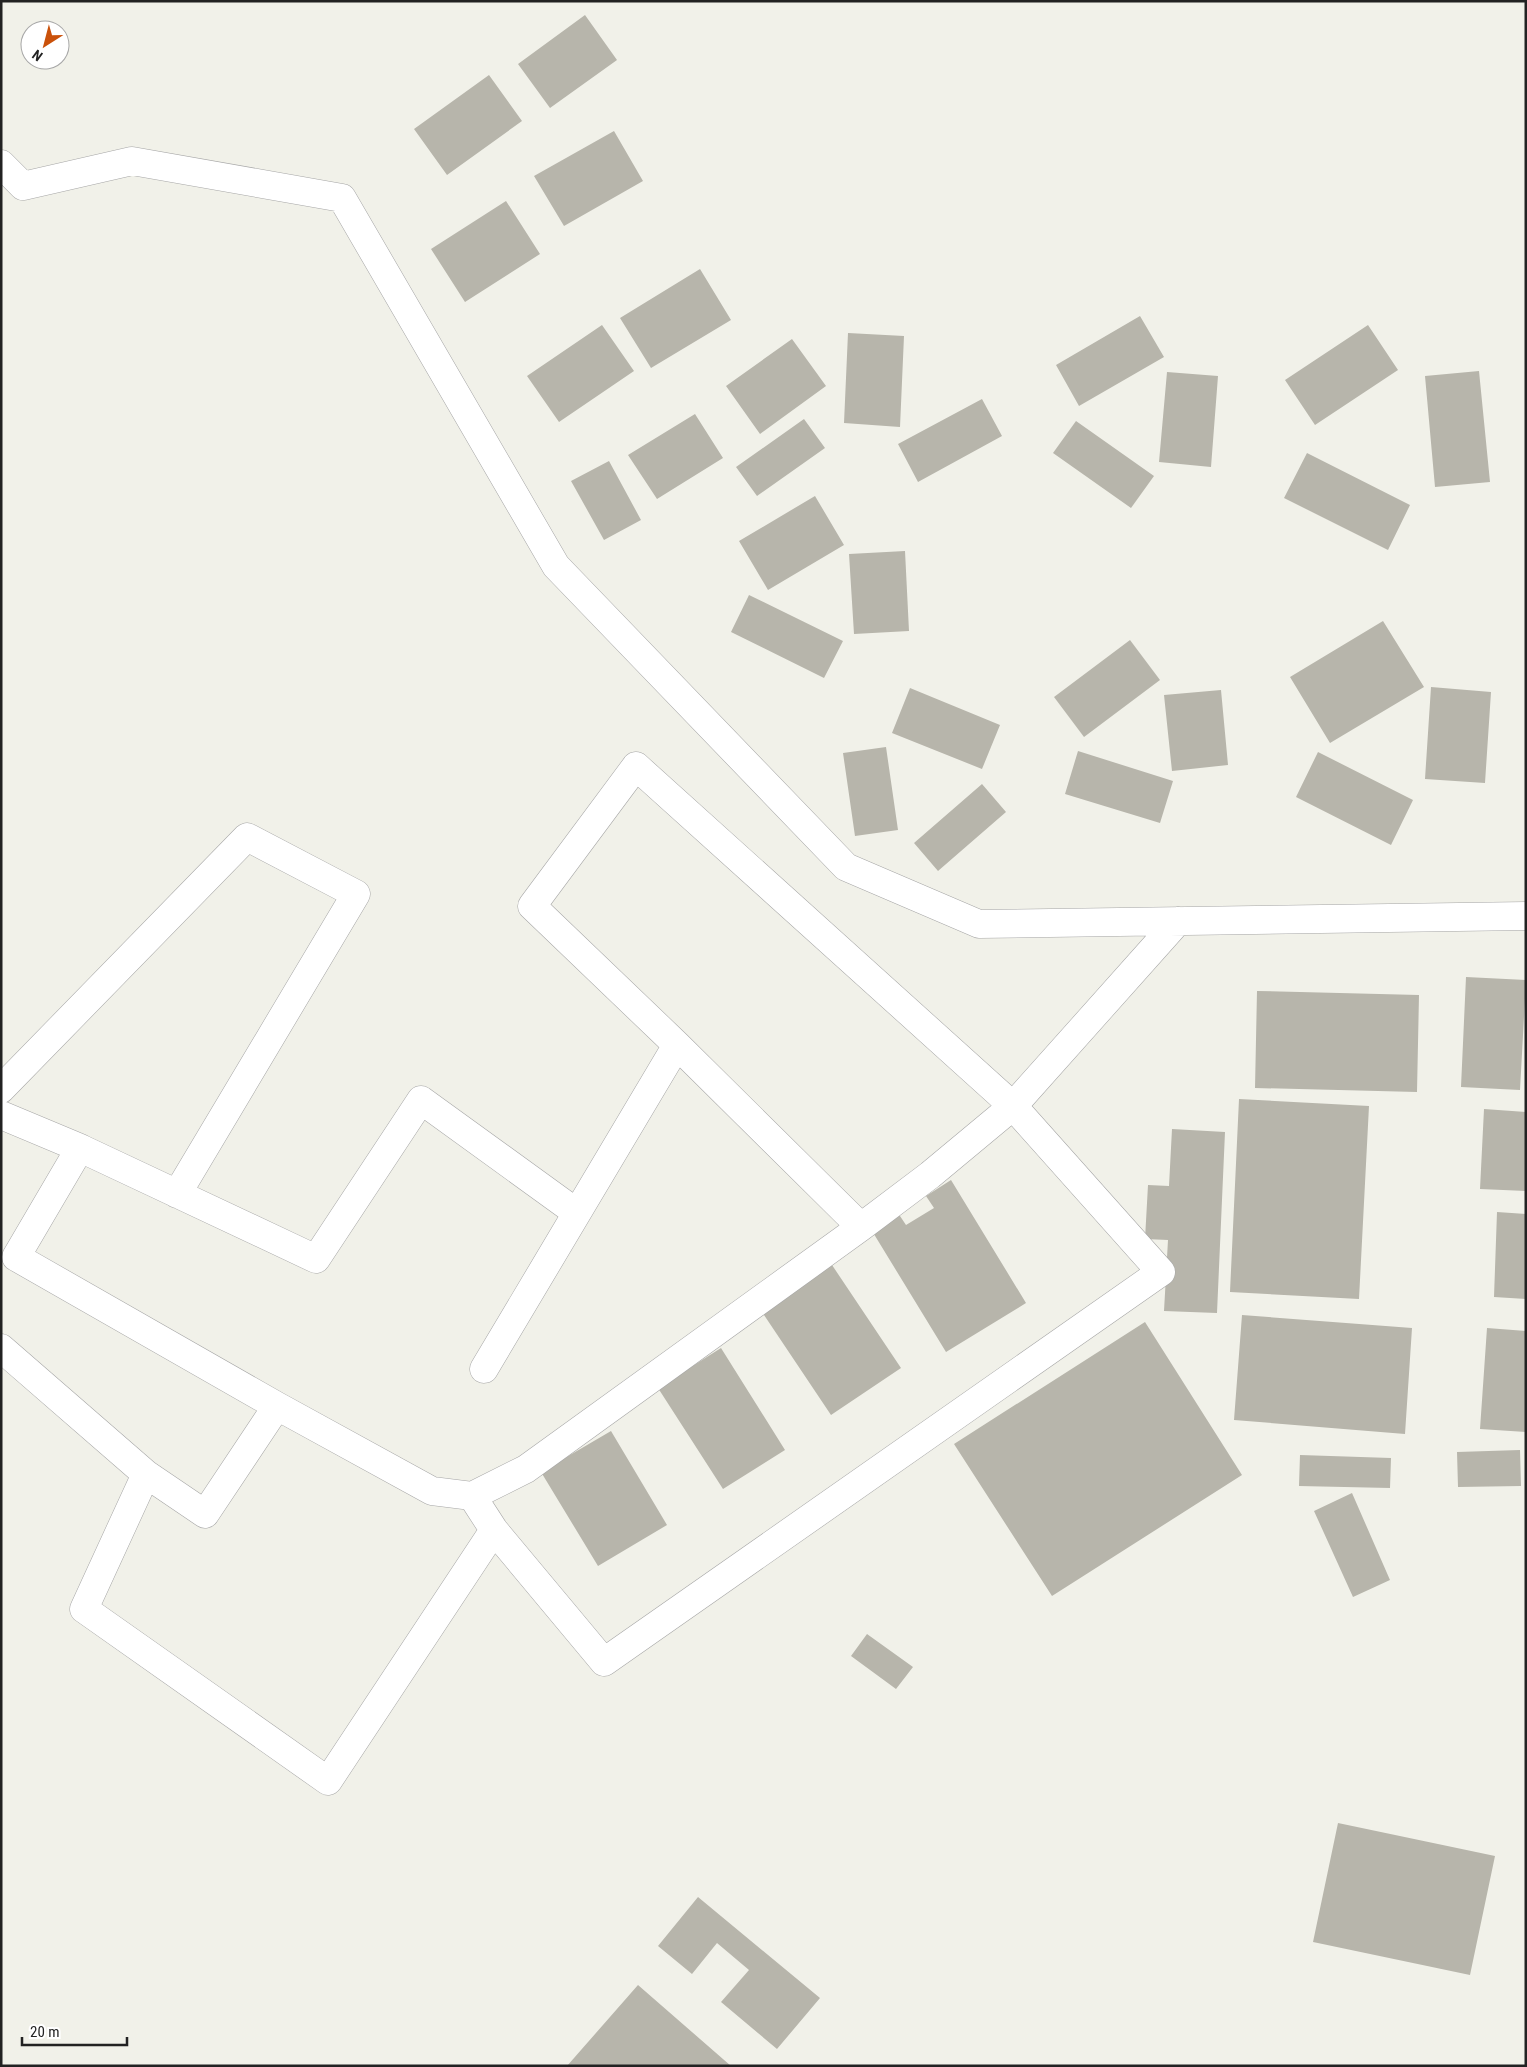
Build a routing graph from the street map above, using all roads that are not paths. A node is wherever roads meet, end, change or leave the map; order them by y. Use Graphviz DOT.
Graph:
graph roads {
  1 [pos="1,164"];
  2 [pos="1526,916"];
  3 [pos="1178,921"];
  4 [pos="677,1045"];
  5 [pos="1,1089"];
  6 [pos="1013,1106"];
  7 [pos="1,1115"];
  8 [pos="80,1148"];
  9 [pos="178,1194"];
  10 [pos="577,1213"];
  11 [pos="861,1227"];
  12 [pos="1,1348"];
  13 [pos="484,1370"];
  14 [pos="277,1406"];
  15 [pos="146,1474"];
  16 [pos="472,1496"];
  17 [pos="494,1530"];
  1 -- 3 [label="street"];
  2 -- 3 [label="street"];
  3 -- 6 [label="street"];
  4 -- 6 [label="street"];
  4 -- 10 [label="street"];
  4 -- 11 [label="street"];
  5 -- 9 [label="street"];
  6 -- 11 [label="street"];
  6 -- 17 [label="street"];
  7 -- 8 [label="street"];
  8 -- 9 [label="street"];
  8 -- 14 [label="street"];
  9 -- 10 [label="street"];
  10 -- 13 [label="street"];
  11 -- 16 [label="street"];
  12 -- 15 [label="street"];
  14 -- 15 [label="street"];
  14 -- 16 [label="street"];
  15 -- 17 [label="street"];
  16 -- 17 [label="street"];
}
